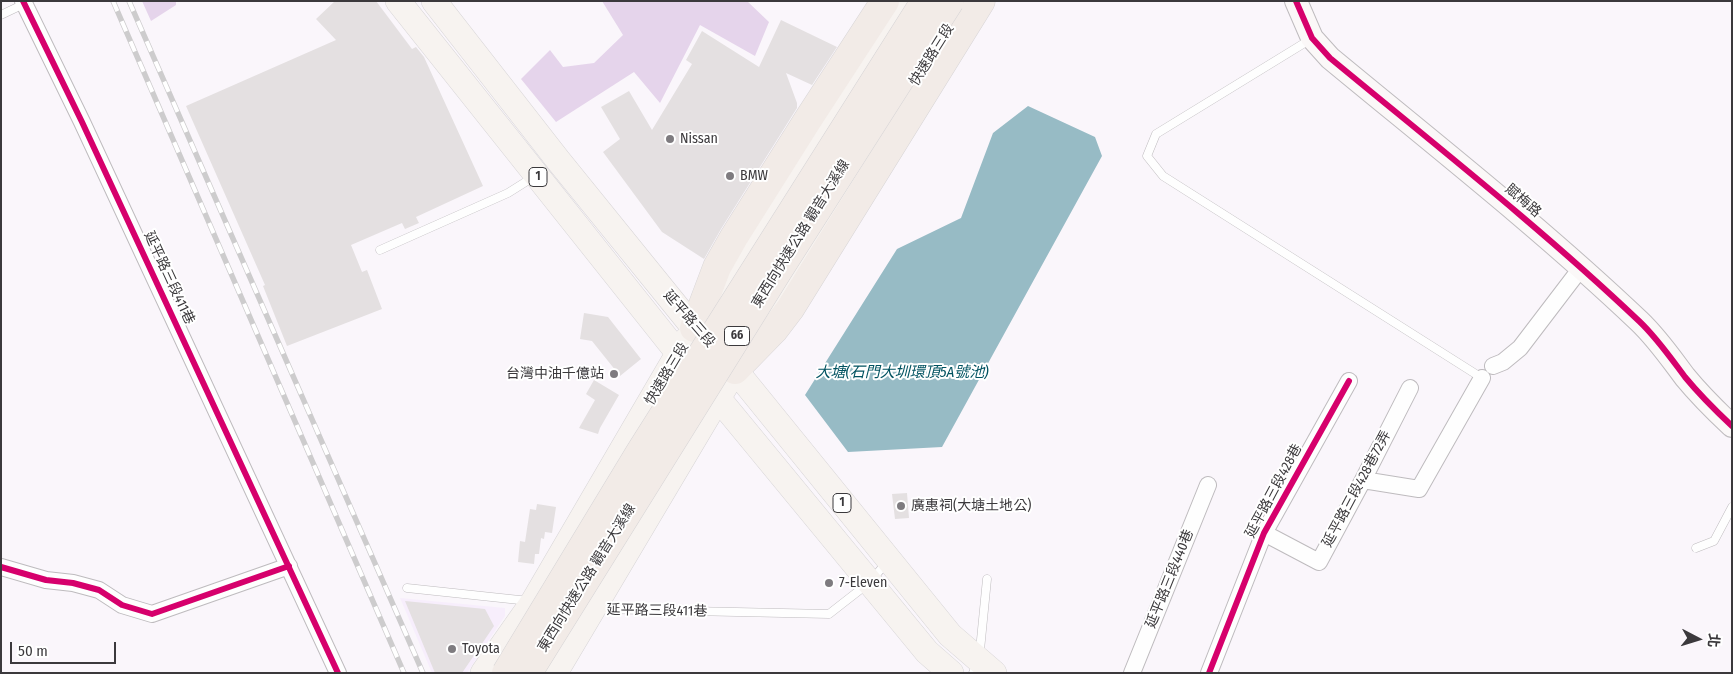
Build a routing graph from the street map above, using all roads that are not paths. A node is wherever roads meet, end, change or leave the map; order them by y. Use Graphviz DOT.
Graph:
graph roads {
  1 [pos="434,1"];
  2 [pos="885,1"];
  3 [pos="903,1"];
  4 [pos="925,1"];
  5 [pos="950,1"];
  6 [pos="966,1"];
  7 [pos="981,1"];
  8 [pos="1296,1"];
  9 [pos="24,2"];
  10 [pos="399,2"];
  11 [pos="1,15"];
  12 [pos="1312,38"];
  13 [pos="558,160"];
  14 [pos="536,175"];
  15 [pos="380,250"];
  16 [pos="1581,268"];
  17 [pos="694,328"];
  18 [pos="678,353"];
  19 [pos="735,370"];
  20 [pos="1487,372"];
  21 [pos="1349,381"];
  22 [pos="1410,388"];
  23 [pos="718,398"];
  24 [pos="1732,426"];
  25 [pos="1363,480"];
  26 [pos="1208,485"];
  27 [pos="600,487"];
  28 [pos="1732,507"];
  29 [pos="644,523"];
  30 [pos="1264,533"];
  31 [pos="1696,548"];
  32 [pos="889,560"];
  33 [pos="290,566"];
  34 [pos="1,567"];
  35 [pos="987,579"];
  36 [pos="870,582"];
  37 [pos="406,588"];
  38 [pos="533,602"];
  39 [pos="585,608"];
  40 [pos="982,669"];
  41 [pos="338,673"];
  42 [pos="484,673"];
  43 [pos="506,673"];
  44 [pos="528,673"];
  45 [pos="555,673"];
  46 [pos="951,673"];
  47 [pos="1132,673"];
  48 [pos="1208,673"];
  1 -- 13 [label="main road, 延平路三段 / 1"];
  2 -- 17 [label="highway"];
  3 -- 17 [label="main road, 快速路三段"];
  4 -- 43 [label="highway, 東西向快速公路 觀音大溪線 / 66, bridge"];
  5 -- 44 [label="highway, 東西向快速公路 觀音大溪線 / 66, bridge"];
  6 -- 19 [label="main road, 快速路三段 / 66"];
  7 -- 19 [label="highway"];
  8 -- 12 [label="street, 賦梅路"];
  9 -- 11 [label="lane"];
  9 -- 33 [label="street, 延平路三段411巷"];
  10 -- 14 [label="main road, 延平路三段 / 1"];
  12 -- 16 [label="street, 賦梅路"];
  12 -- 20 [label="lane"];
  13 -- 14 [label="main road"];
  13 -- 17 [label="main road, 延平路三段 / 1"];
  14 -- 15 [label="lane"];
  14 -- 18 [label="main road, 延平路三段 / 1"];
  16 -- 20 [label="street"];
  16 -- 24 [label="street, 賦梅路"];
  17 -- 18 [label="main road, 快速路三段"];
  17 -- 19 [label="main road, 延平路三段 / 1"];
  18 -- 23 [label="main road, 延平路三段 / 1"];
  18 -- 27 [label="main road, 快速路三段"];
  19 -- 23 [label="main road, 快速路三段 / 66"];
  19 -- 32 [label="main road, 延平路三段 / 1"];
  20 -- 25 [label="street"];
  21 -- 30 [label="street, 延平路三段428巷"];
  22 -- 25 [label="street, 延平路三段428巷72弄"];
  23 -- 29 [label="main road, 快速路三段 / 66"];
  23 -- 36 [label="main road, 延平路三段 / 1"];
  25 -- 30 [label="street, 延平路三段428巷72弄"];
  26 -- 47 [label="street, 延平路三段440巷"];
  27 -- 29 [label="street"];
  27 -- 38 [label="main road, 快速路三段"];
  28 -- 31 [label="lane"];
  29 -- 39 [label="main road, 快速路三段 / 66"];
  30 -- 48 [label="street, 延平路三段428巷"];
  32 -- 36 [label="lane, 延平路三段411巷"];
  32 -- 40 [label="main road, 延平路三段 / 1"];
  33 -- 34 [label="street"];
  33 -- 41 [label="street, 延平路三段411巷"];
  35 -- 40 [label="lane"];
  36 -- 39 [label="lane, 延平路三段411巷"];
  36 -- 46 [label="main road, 延平路三段 / 1"];
  37 -- 38 [label="lane, 延平路三段411巷"];
  38 -- 39 [label="lane, 延平路三段411巷"];
  38 -- 42 [label="main road, 快速路三段"];
  39 -- 45 [label="main road, 快速路三段 / 66"];
}
